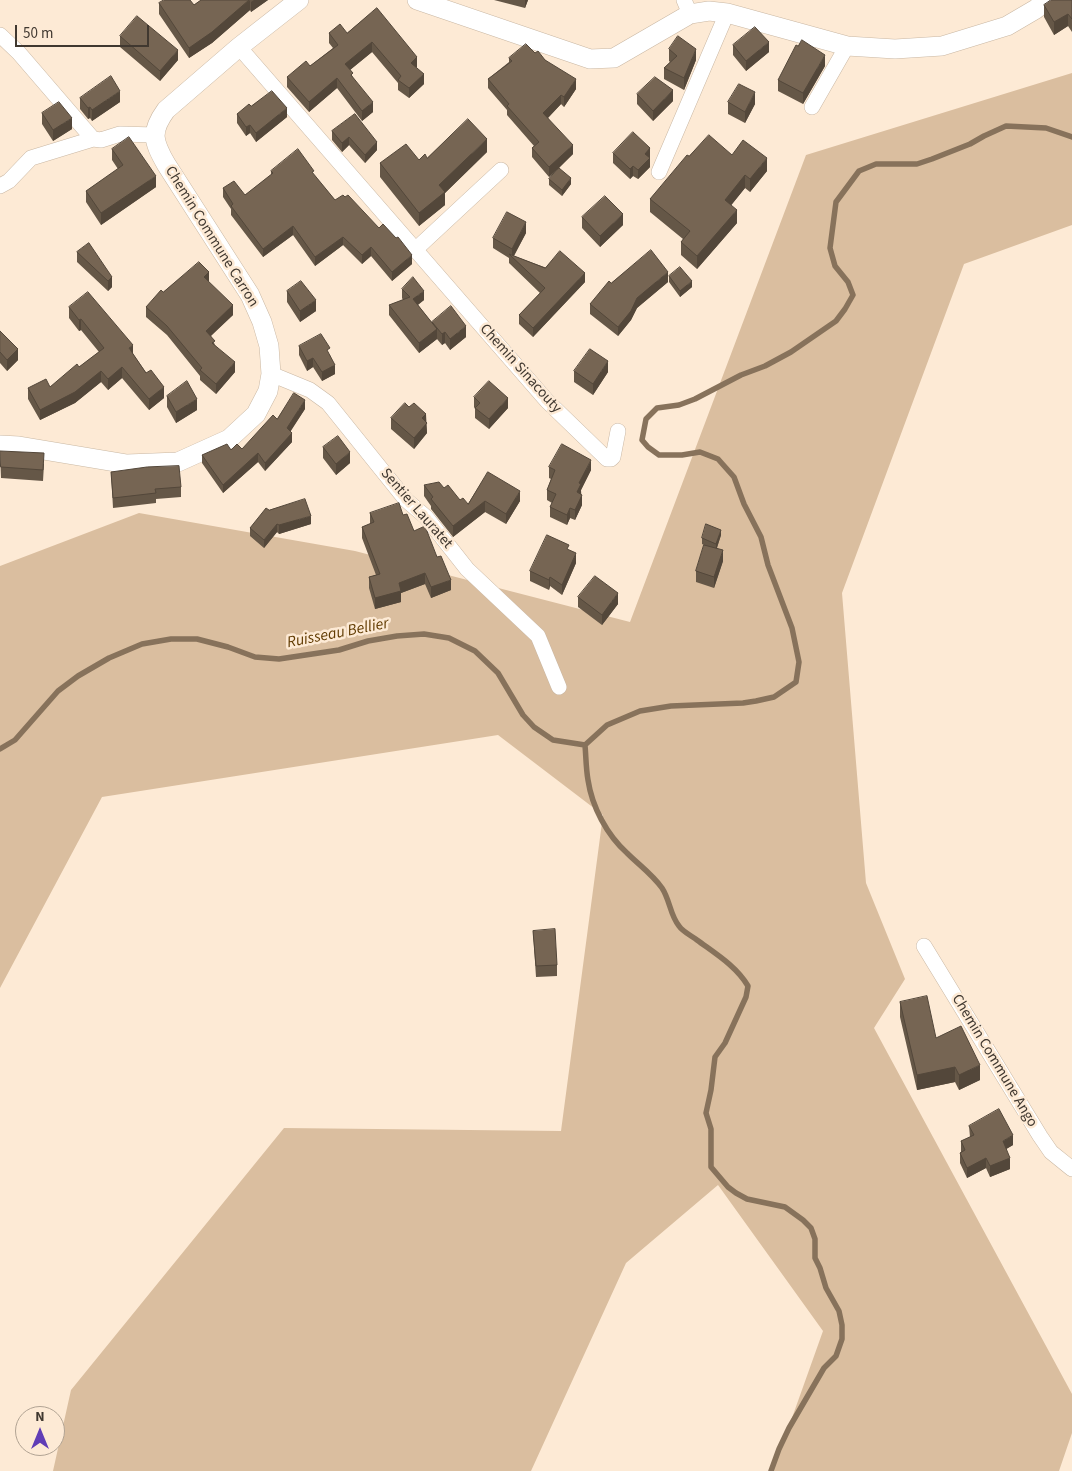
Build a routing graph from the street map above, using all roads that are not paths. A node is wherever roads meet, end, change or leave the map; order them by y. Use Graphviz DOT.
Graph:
graph roads {
  1 [pos="299,0"];
  2 [pos="416,0"];
  3 [pos="1046,0"];
  4 [pos="687,7"];
  5 [pos="727,13"];
  6 [pos="0,35"];
  7 [pos="847,46"];
  8 [pos="239,47"];
  9 [pos="812,107"];
  10 [pos="155,135"];
  11 [pos="93,139"];
  12 [pos="502,170"];
  13 [pos="659,172"];
  14 [pos="0,186"];
  15 [pos="416,249"];
  16 [pos="271,374"];
  17 [pos="618,431"];
  18 [pos="0,445"];
  19 [pos="559,687"];
  20 [pos="924,946"];
  21 [pos="1072,1170"];
  1 -- 8 [label="street"];
  2 -- 4 [label="street"];
  3 -- 7 [label="street"];
  4 -- 5 [label="street"];
  5 -- 7 [label="street"];
  5 -- 13 [label="street"];
  6 -- 11 [label="street"];
  7 -- 9 [label="street"];
  8 -- 10 [label="street"];
  8 -- 15 [label="street, Chemin Sinacouty"];
  10 -- 11 [label="street"];
  10 -- 16 [label="street, Chemin Commune Carron"];
  11 -- 14 [label="street"];
  12 -- 15 [label="street"];
  15 -- 17 [label="street, Chemin Sinacouty"];
  16 -- 18 [label="street, Chemin Commune Carron"];
  16 -- 19 [label="street, Sentier Lauratet"];
  20 -- 21 [label="street, Chemin Commune Ango"];
}
